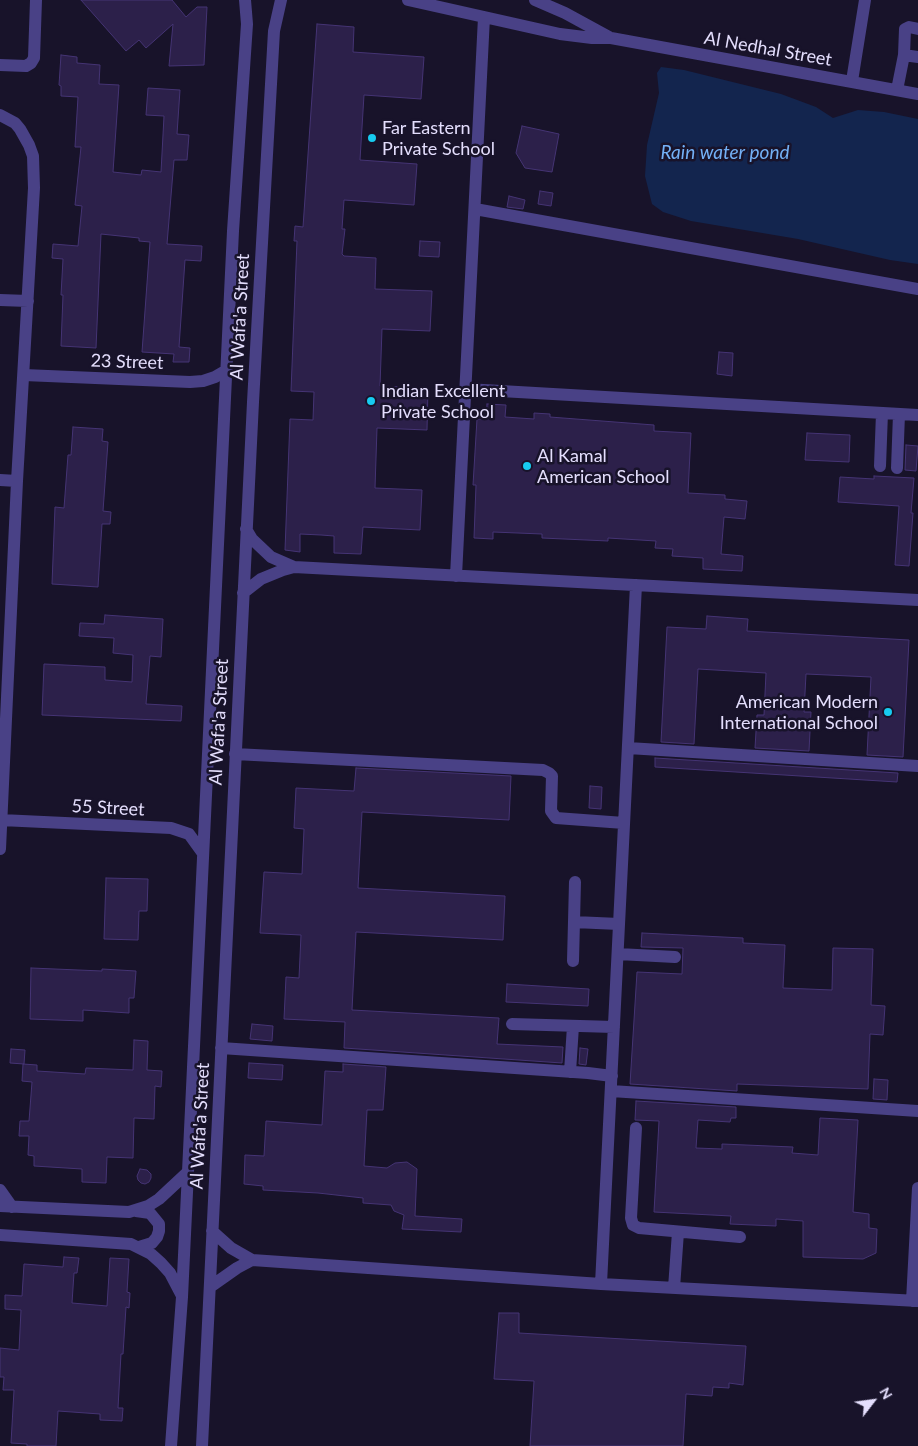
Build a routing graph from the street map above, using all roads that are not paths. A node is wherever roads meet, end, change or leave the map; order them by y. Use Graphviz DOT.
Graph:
graph roads {
  1 [pos="36,0"];
  2 [pos="246,0"];
  3 [pos="267,0"];
  4 [pos="281,0"];
  5 [pos="408,0"];
  6 [pos="536,0"];
  7 [pos="865,0"];
  8 [pos="484,17"];
  9 [pos="918,29"];
  10 [pos="611,38"];
  11 [pos="904,55"];
  12 [pos="918,57"];
  13 [pos="0,65"];
  14 [pos="852,81"];
  15 [pos="897,90"];
  16 [pos="918,94"];
  17 [pos="0,108"];
  18 [pos="0,115"];
  19 [pos="34,188"];
  20 [pos="475,209"];
  21 [pos="918,289"];
  22 [pos="0,300"];
  23 [pos="28,301"];
  24 [pos="226,370"];
  25 [pos="24,375"];
  26 [pos="466,389"];
  27 [pos="882,413"];
  28 [pos="899,414"];
  29 [pos="918,415"];
  30 [pos="880,466"];
  31 [pos="897,468"];
  32 [pos="0,480"];
  33 [pos="17,481"];
  34 [pos="246,529"];
  35 [pos="294,567"];
  36 [pos="456,576"];
  37 [pos="636,585"];
  38 [pos="243,593"];
  39 [pos="918,600"];
  40 [pos="6,608"];
  41 [pos="628,748"];
  42 [pos="235,754"];
  43 [pos="918,766"];
  44 [pos="1,820"];
  45 [pos="624,823"];
  46 [pos="0,849"];
  47 [pos="202,852"];
  48 [pos="575,882"];
  49 [pos="574,922"];
  50 [pos="619,924"];
  51 [pos="618,954"];
  52 [pos="675,957"];
  53 [pos="573,961"];
  54 [pos="512,1024"];
  55 [pos="573,1026"];
  56 [pos="614,1027"];
  57 [pos="222,1048"];
  58 [pos="570,1072"];
  59 [pos="612,1076"];
  60 [pos="611,1091"];
  61 [pos="918,1110"];
  62 [pos="636,1128"];
  63 [pos="188,1172"];
  64 [pos="918,1188"];
  65 [pos="0,1190"];
  66 [pos="6,1206"];
  67 [pos="136,1211"];
  68 [pos="212,1231"];
  69 [pos="678,1232"];
  70 [pos="5,1236"];
  71 [pos="740,1237"];
  72 [pos="0,1245"];
  73 [pos="140,1247"];
  74 [pos="252,1260"];
  75 [pos="601,1284"];
  76 [pos="210,1286"];
  77 [pos="674,1288"];
  78 [pos="182,1297"];
  79 [pos="915,1301"];
  80 [pos="172,1446"];
  81 [pos="202,1446"];
  1 -- 13 [label="street"];
  2 -- 24 [label="street, Al Wafa'a Street"];
  3 -- 4 [label="street"];
  4 -- 34 [label="street, Al Wafa'a Street"];
  5 -- 8 [label="street, Al Nedhal Street"];
  6 -- 10 [label="street, Al Nedhal Street"];
  7 -- 14 [label="street"];
  8 -- 10 [label="street, Al Nedhal Street"];
  8 -- 20 [label="street"];
  9 -- 11 [label="street"];
  10 -- 14 [label="street, Al Nedhal Street"];
  11 -- 12 [label="street"];
  11 -- 15 [label="street"];
  14 -- 15 [label="street, Al Nedhal Street"];
  15 -- 16 [label="street, Al Nedhal Street"];
  17 -- 19 [label="street"];
  18 -- 19 [label="street"];
  19 -- 23 [label="street"];
  20 -- 21 [label="street"];
  20 -- 26 [label="street"];
  22 -- 23 [label="street"];
  23 -- 25 [label="street"];
  24 -- 25 [label="street, 23 Street"];
  24 -- 47 [label="street, Al Wafa'a Street"];
  25 -- 33 [label="street"];
  26 -- 27 [label="street"];
  26 -- 36 [label="street"];
  27 -- 28 [label="street"];
  27 -- 30 [label="street"];
  28 -- 29 [label="street"];
  28 -- 31 [label="street"];
  32 -- 33 [label="street"];
  33 -- 40 [label="street"];
  34 -- 35 [label="street"];
  34 -- 38 [label="street, Al Wafa'a Street"];
  35 -- 36 [label="street"];
  35 -- 38 [label="street"];
  36 -- 37 [label="street"];
  37 -- 39 [label="street"];
  37 -- 41 [label="street"];
  38 -- 42 [label="street, Al Wafa'a Street"];
  40 -- 44 [label="street"];
  41 -- 43 [label="street"];
  41 -- 45 [label="street"];
  42 -- 45 [label="street"];
  42 -- 57 [label="street, Al Wafa'a Street"];
  44 -- 46 [label="street"];
  44 -- 47 [label="street, 55 Street"];
  45 -- 50 [label="street"];
  47 -- 63 [label="street, Al Wafa'a Street"];
  48 -- 49 [label="street"];
  49 -- 50 [label="street"];
  49 -- 53 [label="street"];
  50 -- 51 [label="street"];
  51 -- 52 [label="street"];
  51 -- 56 [label="street"];
  54 -- 55 [label="street"];
  55 -- 56 [label="street"];
  55 -- 58 [label="street"];
  56 -- 59 [label="street"];
  57 -- 58 [label="street"];
  57 -- 68 [label="street, Al Wafa'a Street"];
  58 -- 59 [label="street"];
  59 -- 60 [label="street"];
  60 -- 61 [label="street"];
  60 -- 75 [label="street"];
  62 -- 69 [label="street"];
  63 -- 67 [label="street"];
  63 -- 78 [label="street, Al Wafa'a Street"];
  64 -- 79 [label="street"];
  65 -- 66 [label="street"];
  66 -- 67 [label="street"];
  67 -- 73 [label="street"];
  68 -- 74 [label="street"];
  68 -- 76 [label="street, Al Wafa'a Street"];
  69 -- 71 [label="street"];
  69 -- 77 [label="street"];
  70 -- 72 [label="street"];
  70 -- 73 [label="street"];
  73 -- 78 [label="street"];
  74 -- 75 [label="street"];
  74 -- 76 [label="street"];
  75 -- 77 [label="street"];
  76 -- 81 [label="street, Al Wafa'a Street"];
  77 -- 79 [label="street"];
  78 -- 80 [label="street, Al Wafa'a Street"];
}
